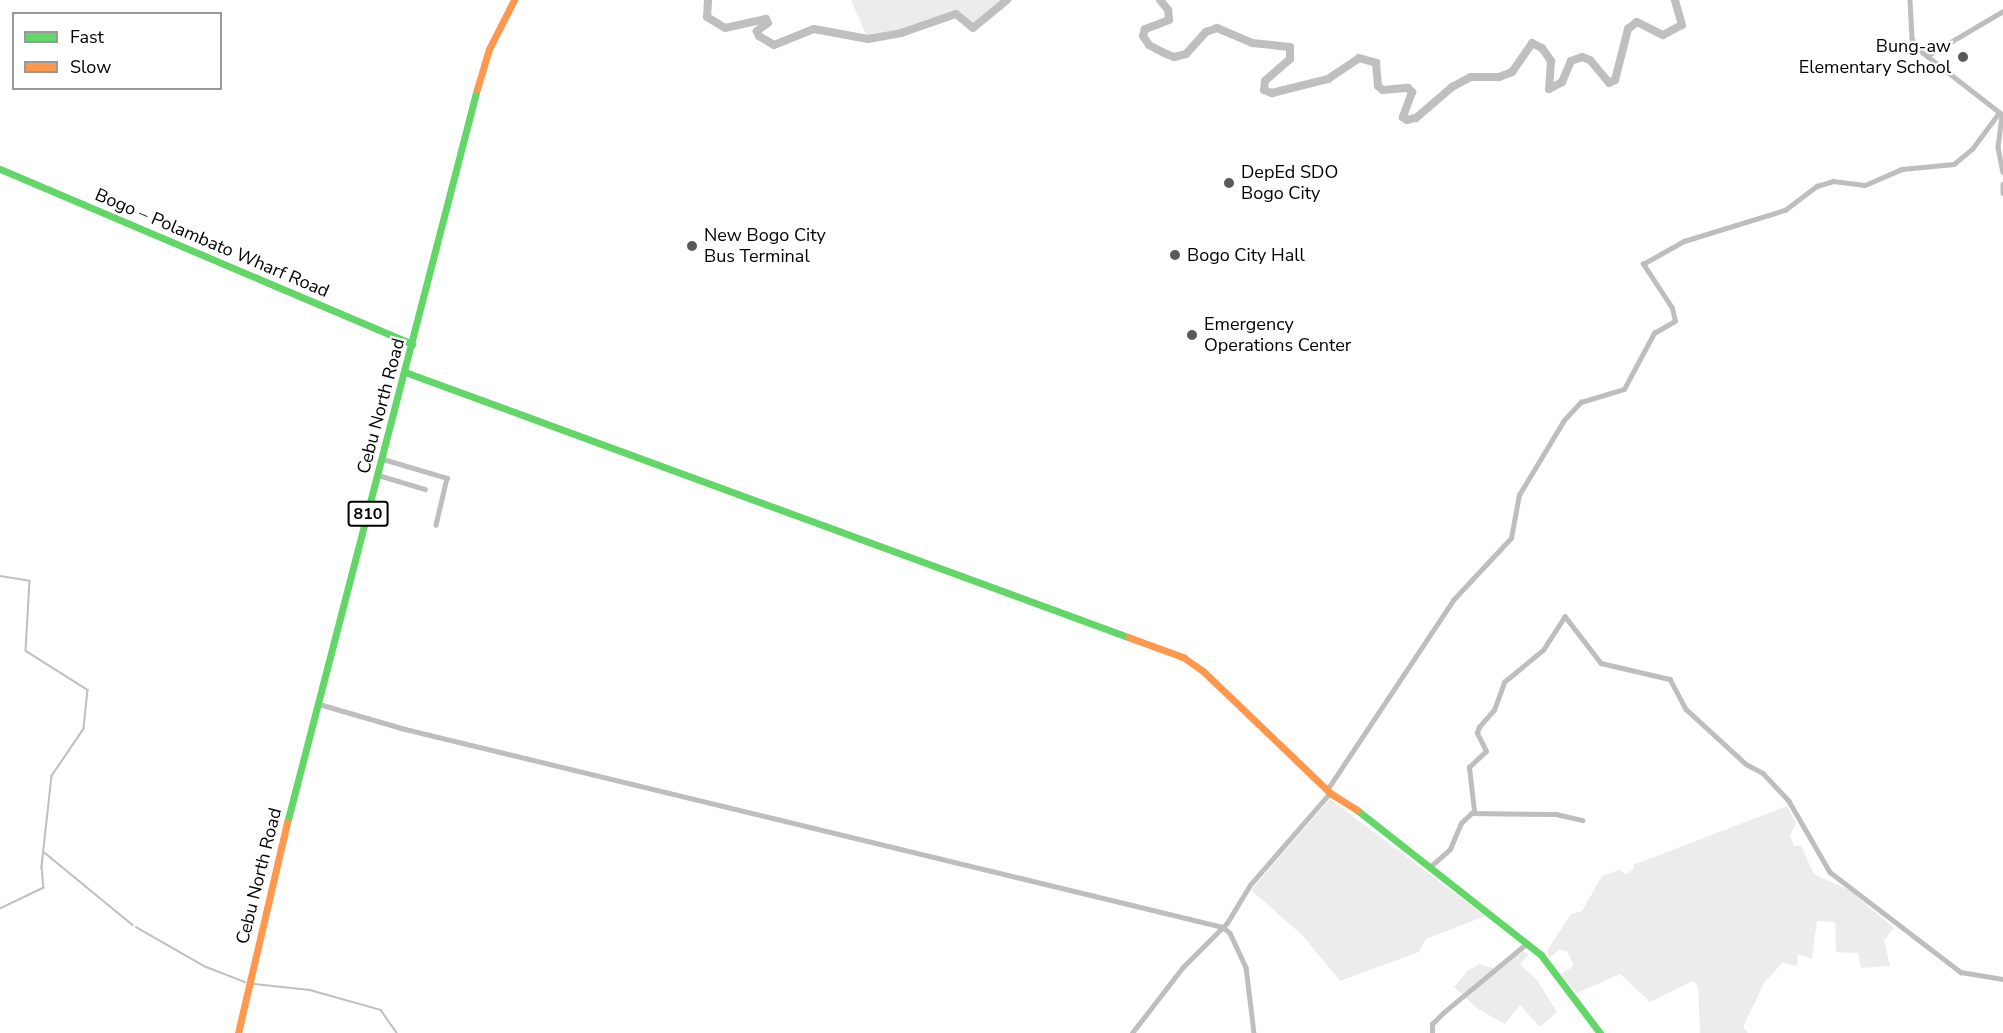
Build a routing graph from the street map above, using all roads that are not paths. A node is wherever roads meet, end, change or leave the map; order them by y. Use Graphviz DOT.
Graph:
graph roads {
  1 [pos="514,0"];
  2 [pos="1910,0"];
  3 [pos="2003,10"];
  4 [pos="1927,56"];
  5 [pos="2001,115"];
  6 [pos="0,169"];
  7 [pos="2003,172"];
  8 [pos="2003,184"];
  9 [pos="2003,193"];
  10 [pos="412,344"];
  11 [pos="405,372"];
  12 [pos="383,459"];
  13 [pos="378,475"];
  14 [pos="425,489"];
  15 [pos="436,525"];
  16 [pos="319,704"];
  17 [pos="1328,791"];
  18 [pos="1469,813"];
  19 [pos="1582,820"];
  20 [pos="1430,867"];
  21 [pos="1223,927"];
  22 [pos="1526,945"];
  23 [pos="2003,979"];
  24 [pos="238,1033"];
  25 [pos="1132,1033"];
  26 [pos="1254,1033"];
  27 [pos="1432,1033"];
  28 [pos="1600,1033"];
  1 -- 10 [label="main road, Cebu North Road / 810"];
  2 -- 4 [label="street"];
  3 -- 4 [label="street"];
  4 -- 5 [label="street"];
  5 -- 7 [label="street"];
  5 -- 17 [label="street"];
  6 -- 10 [label="main road, Bogo – Polambato Wharf Road"];
  8 -- 9 [label="street"];
  10 -- 11 [label="main road, Cebu North Road / 810"];
  11 -- 12 [label="main road, Cebu North Road / 810"];
  11 -- 17 [label="main road"];
  12 -- 13 [label="main road, Cebu North Road / 810"];
  12 -- 15 [label="street"];
  13 -- 14 [label="street"];
  13 -- 16 [label="main road, Cebu North Road / 810"];
  16 -- 21 [label="street"];
  16 -- 24 [label="main road, Cebu North Road / 810"];
  17 -- 20 [label="main road"];
  17 -- 21 [label="street"];
  18 -- 19 [label="street"];
  18 -- 20 [label="street"];
  18 -- 23 [label="street"];
  20 -- 22 [label="main road"];
  21 -- 25 [label="street"];
  21 -- 26 [label="street"];
  22 -- 27 [label="street"];
  22 -- 28 [label="main road"];
}
